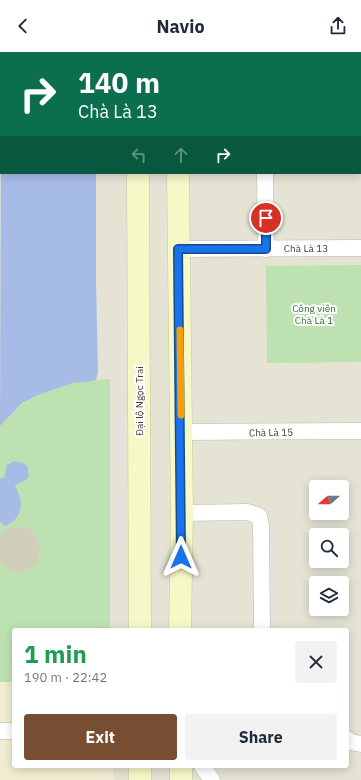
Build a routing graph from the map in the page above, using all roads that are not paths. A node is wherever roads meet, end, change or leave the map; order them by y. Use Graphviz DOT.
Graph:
graph roads {
  1 [pos="138,174"];
  2 [pos="178,174"];
  3 [pos="265,174"];
  4 [pos="361,248"];
  5 [pos="178,249"];
  6 [pos="266,249"];
  7 [pos="361,430"];
  8 [pos="181,432"];
  9 [pos="182,513"];
  10 [pos="140,628"];
  11 [pos="180,628"];
  12 [pos="262,628"];
  13 [pos="0,731"];
  14 [pos="12,731"];
  15 [pos="349,741"];
  16 [pos="361,744"];
  17 [pos="140,768"];
  18 [pos="181,768"];
  19 [pos="203,768"];
  20 [pos="140,780"];
  21 [pos="181,780"];
  22 [pos="212,780"];
  1 -- 10 [label="main road, Đại lộ Ngọc Trai"];
  2 -- 5 [label="main road"];
  3 -- 6 [label="street"];
  4 -- 6 [label="street, Chà Là 13"];
  5 -- 6 [label="street, Chà Là 13"];
  5 -- 8 [label="main road"];
  7 -- 8 [label="street, Chà Là 15"];
  8 -- 9 [label="main road"];
  9 -- 11 [label="main road"];
  9 -- 12 [label="street"];
  13 -- 14 [label="street"];
  15 -- 16 [label="street"];
  17 -- 20 [label="main road"];
  18 -- 21 [label="main road"];
  19 -- 22 [label="street"];
}
